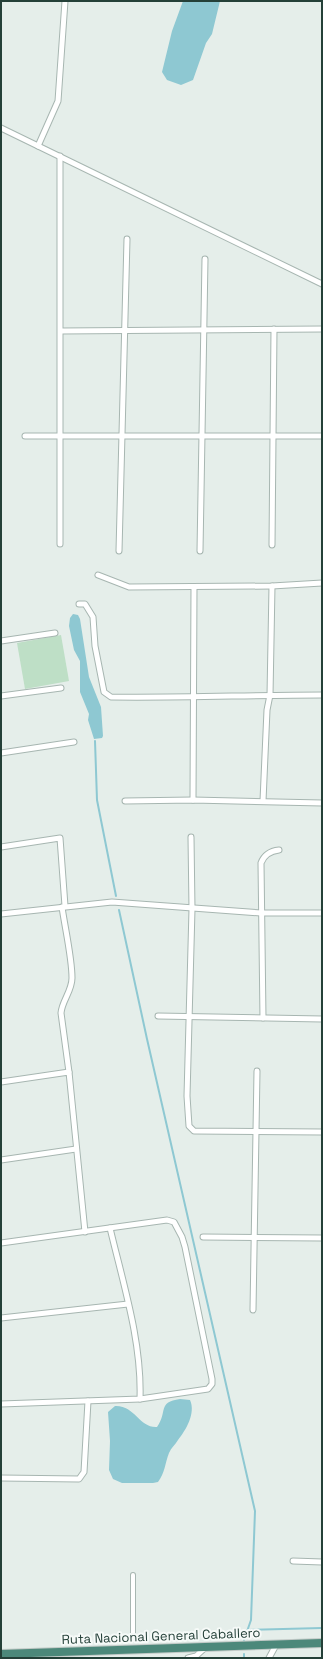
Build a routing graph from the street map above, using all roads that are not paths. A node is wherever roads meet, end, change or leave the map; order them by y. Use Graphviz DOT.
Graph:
graph roads {
  1 [pos="65,1"];
  2 [pos="1,128"];
  3 [pos="38,146"];
  4 [pos="60,156"];
  5 [pos="127,239"];
  6 [pos="205,259"];
  7 [pos="322,284"];
  8 [pos="322,329"];
  9 [pos="125,330"];
  10 [pos="204,330"];
  11 [pos="274,330"];
  12 [pos="61,331"];
  13 [pos="24,436"];
  14 [pos="61,436"];
  15 [pos="122,436"];
  16 [pos="202,436"];
  17 [pos="273,436"];
  18 [pos="322,436"];
  19 [pos="60,544"];
  20 [pos="272,545"];
  21 [pos="120,551"];
  22 [pos="200,551"];
  23 [pos="98,575"];
  24 [pos="322,583"];
  25 [pos="272,586"];
  26 [pos="194,587"];
  27 [pos="78,604"];
  28 [pos="55,632"];
  29 [pos="1,641"];
  30 [pos="61,688"];
  31 [pos="270,695"];
  32 [pos="322,695"];
  33 [pos="1,696"];
  34 [pos="193,698"];
  35 [pos="74,742"];
  36 [pos="1,753"];
  37 [pos="193,800"];
  38 [pos="125,801"];
  39 [pos="263,801"];
  40 [pos="322,803"];
  41 [pos="191,837"];
  42 [pos="1,847"];
  43 [pos="279,850"];
  44 [pos="64,907"];
  45 [pos="192,909"];
  46 [pos="261,913"];
  47 [pos="1,914"];
  48 [pos="322,914"];
  49 [pos="158,1016"];
  50 [pos="189,1017"];
  51 [pos="263,1018"];
  52 [pos="322,1019"];
  53 [pos="257,1071"];
  54 [pos="69,1072"];
  55 [pos="1,1082"];
  56 [pos="256,1132"];
  57 [pos="322,1132"];
  58 [pos="76,1149"];
  59 [pos="1,1160"];
  60 [pos="110,1228"];
  61 [pos="85,1232"];
  62 [pos="204,1237"];
  63 [pos="254,1238"];
  64 [pos="322,1238"];
  65 [pos="1,1243"];
  66 [pos="128,1304"];
  67 [pos="254,1310"];
  68 [pos="1,1318"];
  69 [pos="140,1398"];
  70 [pos="88,1400"];
  71 [pos="1,1404"];
  72 [pos="1,1478"];
  73 [pos="293,1561"];
  74 [pos="322,1562"];
  75 [pos="133,1575"];
  76 [pos="118,1639"];
  77 [pos="322,1643"];
  78 [pos="276,1644"];
  79 [pos="208,1646"];
  80 [pos="66,1651"];
  81 [pos="1,1654"];
  82 [pos="72,1658"];
  83 [pos="188,1658"];
  84 [pos="269,1658"];
  1 -- 3 [label="street"];
  2 -- 3 [label="street"];
  3 -- 4 [label="street"];
  4 -- 7 [label="street"];
  4 -- 12 [label="street"];
  5 -- 9 [label="street"];
  6 -- 10 [label="street"];
  8 -- 11 [label="street"];
  9 -- 10 [label="street"];
  9 -- 12 [label="street"];
  9 -- 15 [label="street"];
  10 -- 11 [label="street"];
  10 -- 16 [label="street"];
  11 -- 17 [label="street"];
  12 -- 14 [label="street"];
  13 -- 14 [label="street"];
  14 -- 15 [label="street"];
  14 -- 19 [label="street"];
  15 -- 16 [label="street"];
  15 -- 21 [label="street"];
  16 -- 17 [label="street"];
  16 -- 22 [label="street"];
  17 -- 18 [label="street"];
  17 -- 20 [label="street"];
  23 -- 26 [label="street"];
  24 -- 25 [label="street"];
  25 -- 26 [label="street"];
  25 -- 31 [label="street"];
  26 -- 34 [label="street"];
  27 -- 34 [label="street"];
  28 -- 29 [label="street"];
  30 -- 33 [label="street"];
  31 -- 32 [label="street"];
  31 -- 34 [label="street"];
  31 -- 39 [label="street"];
  34 -- 37 [label="street"];
  35 -- 36 [label="street"];
  37 -- 38 [label="street"];
  37 -- 39 [label="street"];
  39 -- 40 [label="street"];
  41 -- 45 [label="street"];
  42 -- 44 [label="street"];
  43 -- 46 [label="street"];
  44 -- 45 [label="street"];
  44 -- 47 [label="street"];
  44 -- 54 [label="street"];
  45 -- 46 [label="street"];
  45 -- 50 [label="street"];
  46 -- 48 [label="street"];
  46 -- 51 [label="street"];
  49 -- 50 [label="street"];
  50 -- 51 [label="street"];
  50 -- 56 [label="street"];
  51 -- 52 [label="street"];
  53 -- 56 [label="street"];
  54 -- 55 [label="street"];
  54 -- 58 [label="street"];
  56 -- 57 [label="street"];
  56 -- 63 [label="street"];
  58 -- 59 [label="street"];
  58 -- 61 [label="street"];
  60 -- 61 [label="street"];
  60 -- 66 [label="street"];
  60 -- 69 [label="street"];
  61 -- 65 [label="street"];
  62 -- 63 [label="street"];
  63 -- 64 [label="street"];
  63 -- 67 [label="street"];
  66 -- 68 [label="street"];
  66 -- 69 [label="street"];
  69 -- 70 [label="street"];
  70 -- 71 [label="street"];
  70 -- 72 [label="street"];
  73 -- 74 [label="street"];
  75 -- 76 [label="street"];
  77 -- 78 [label="highway, Ruta Nacional General Caballero"];
  78 -- 79 [label="highway, Ruta Nacional General Caballero"];
  78 -- 84 [label="street"];
  79 -- 80 [label="highway, Ruta Nacional General Caballero"];
  79 -- 83 [label="street"];
  80 -- 81 [label="highway, Ruta Nacional General Caballero"];
  80 -- 82 [label="street"];
}
